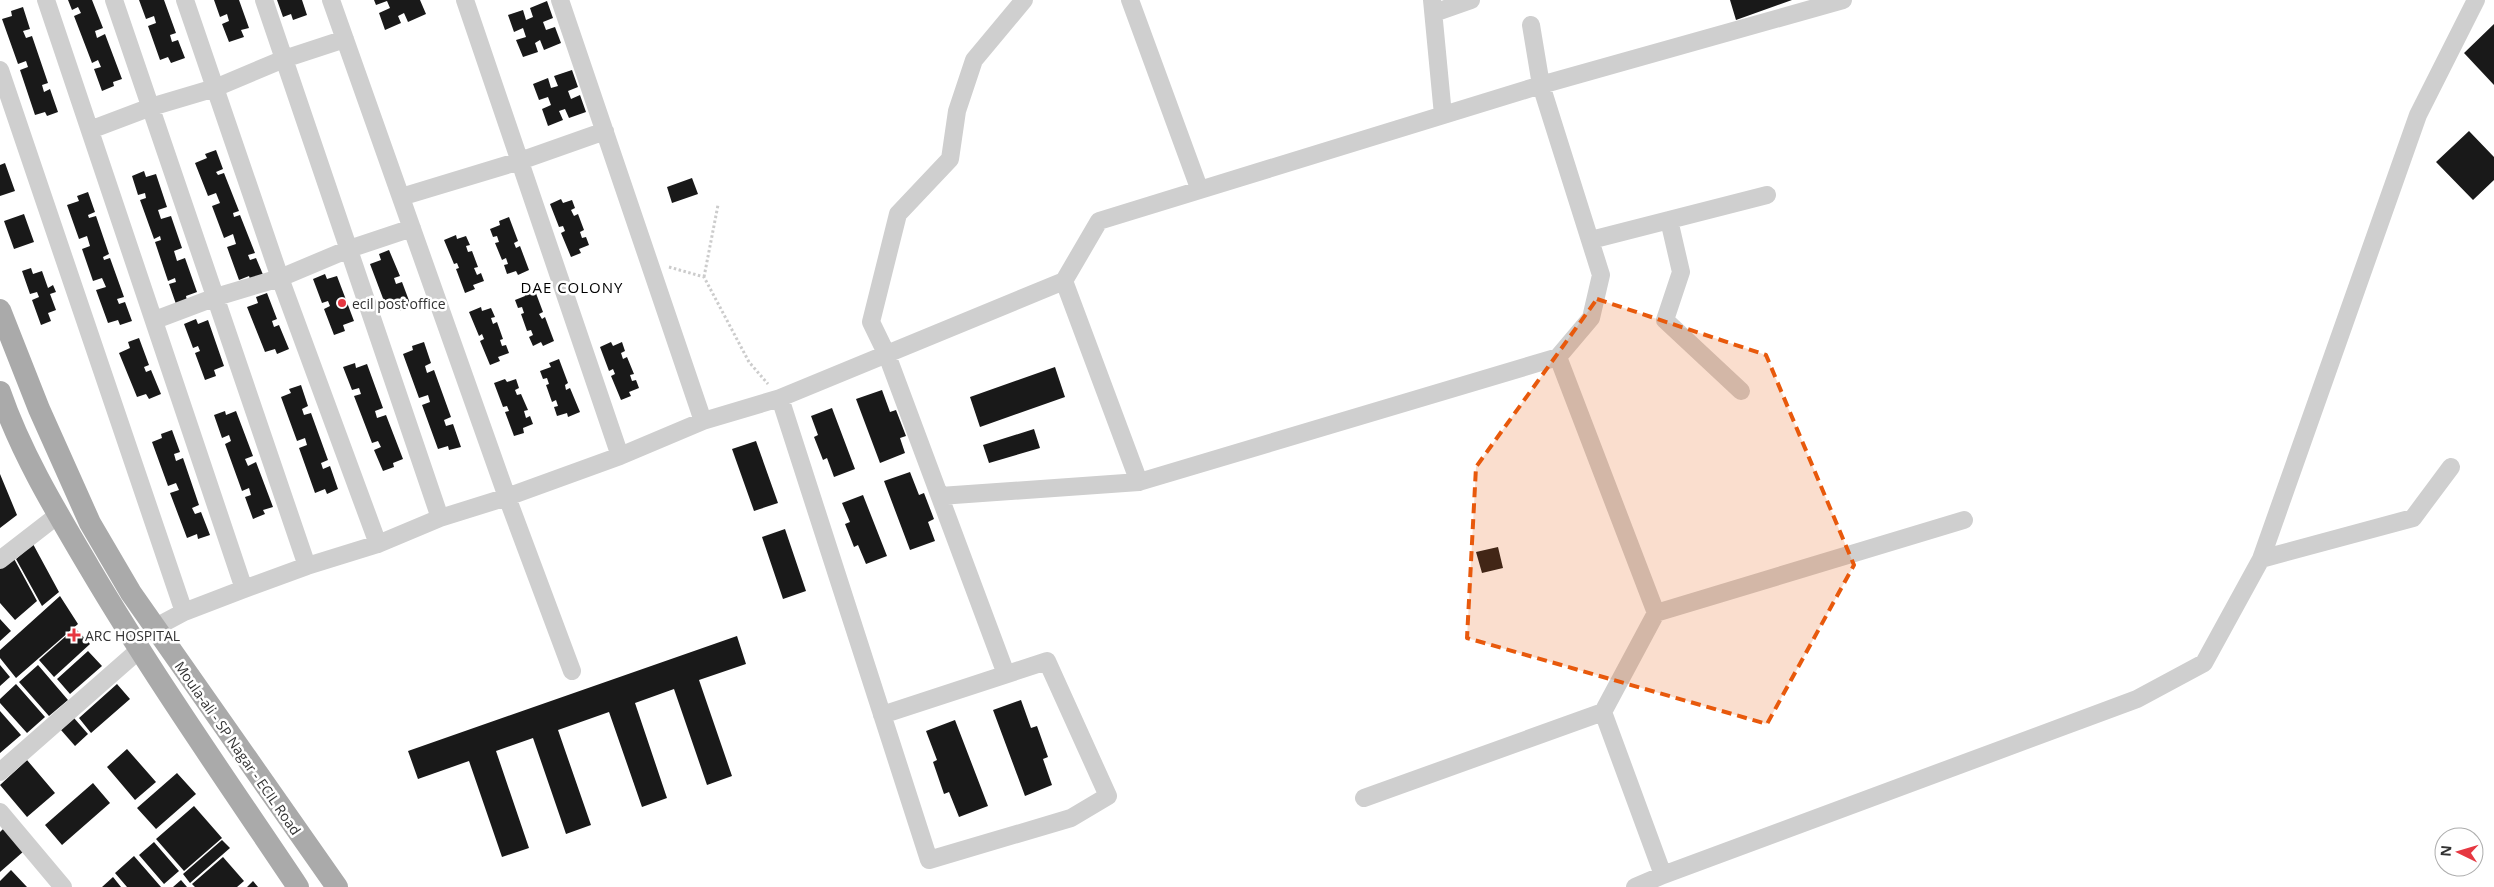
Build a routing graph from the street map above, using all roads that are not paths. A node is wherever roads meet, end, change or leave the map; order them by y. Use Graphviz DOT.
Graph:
graph roads {
  1 [pos="46,0"];
  2 [pos="114,0"];
  3 [pos="185,0"];
  4 [pos="264,0"];
  5 [pos="331,0"];
  6 [pos="465,0"];
  7 [pos="560,0"];
  8 [pos="1024,0"];
  9 [pos="1130,0"];
  10 [pos="1471,0"];
  11 [pos="1843,0"];
  12 [pos="2476,0"];
  13 [pos="1433,6"];
  14 [pos="1531,25"];
  15 [pos="345,39"];
  16 [pos="284,58"];
  17 [pos="0,70"];
  18 [pos="1542,85"];
  19 [pos="215,88"];
  20 [pos="151,108"];
  21 [pos="1443,115"];
  22 [pos="90,130"];
  23 [pos="604,131"];
  24 [pos="520,161"];
  25 [pos="1199,188"];
  26 [pos="1767,195"];
  27 [pos="401,197"];
  28 [pos="1669,220"];
  29 [pos="412,228"];
  30 [pos="1591,240"];
  31 [pos="349,249"];
  32 [pos="280,278"];
  33 [pos="1064,282"];
  34 [pos="216,297"];
  35 [pos="0,310"];
  36 [pos="155,320"];
  37 [pos="887,355"];
  38 [pos="1558,356"];
  39 [pos="1741,391"];
  40 [pos="0,392"];
  41 [pos="780,398"];
  42 [pos="703,421"];
  43 [pos="620,456"];
  44 [pos="2451,467"];
  45 [pos="1139,482"];
  46 [pos="940,496"];
  47 [pos="507,497"];
  48 [pos="58,515"];
  49 [pos="440,518"];
  50 [pos="1964,520"];
  51 [pos="378,544"];
  52 [pos="2261,559"];
  53 [pos="0,560"];
  54 [pos="307,566"];
  55 [pos="244,589"];
  56 [pos="184,612"];
  57 [pos="1656,613"];
  58 [pos="154,628"];
  59 [pos="139,650"];
  60 [pos="572,671"];
  61 [pos="1006,674"];
  62 [pos="1604,712"];
  63 [pos="882,715"];
  64 [pos="0,772"];
  65 [pos="1364,798"];
  66 [pos="0,812"];
  67 [pos="1662,875"];
  68 [pos="63,887"];
  69 [pos="298,887"];
  70 [pos="337,887"];
  71 [pos="1635,887"];
  1 -- 22 [label="street"];
  2 -- 20 [label="street"];
  3 -- 19 [label="street"];
  4 -- 16 [label="street"];
  5 -- 15 [label="street"];
  6 -- 24 [label="street"];
  7 -- 23 [label="street"];
  8 -- 37 [label="street"];
  9 -- 25 [label="street"];
  10 -- 13 [label="street"];
  11 -- 18 [label="street"];
  12 -- 52 [label="street"];
  13 -- 21 [label="street"];
  14 -- 18 [label="street"];
  15 -- 16 [label="street"];
  15 -- 27 [label="street"];
  16 -- 19 [label="street"];
  16 -- 31 [label="street"];
  17 -- 56 [label="street"];
  18 -- 21 [label="street"];
  18 -- 30 [label="street"];
  19 -- 20 [label="street"];
  19 -- 32 [label="street"];
  20 -- 22 [label="street"];
  20 -- 34 [label="street"];
  21 -- 25 [label="street"];
  22 -- 36 [label="street"];
  23 -- 24 [label="street"];
  23 -- 42 [label="street"];
  24 -- 27 [label="street"];
  24 -- 43 [label="street"];
  25 -- 33 [label="street"];
  26 -- 28 [label="street"];
  27 -- 29 [label="street"];
  28 -- 30 [label="street"];
  28 -- 39 [label="street"];
  29 -- 31 [label="street"];
  29 -- 47 [label="street"];
  30 -- 38 [label="street"];
  31 -- 32 [label="street"];
  31 -- 49 [label="street"];
  32 -- 34 [label="street"];
  32 -- 51 [label="street"];
  33 -- 37 [label="street"];
  33 -- 45 [label="street"];
  34 -- 36 [label="street"];
  34 -- 54 [label="street"];
  35 -- 58 [label="main road, Moula-ali - SP Nagar - ECIL Road"];
  36 -- 55 [label="street"];
  37 -- 41 [label="street"];
  37 -- 46 [label="street"];
  38 -- 45 [label="street"];
  38 -- 57 [label="street"];
  40 -- 48 [label="main road, Moula-ali - SP Nagar - ECIL Road"];
  41 -- 42 [label="street"];
  41 -- 63 [label="street"];
  42 -- 43 [label="street"];
  43 -- 47 [label="street"];
  44 -- 52 [label="street"];
  45 -- 46 [label="street"];
  46 -- 61 [label="street"];
  47 -- 49 [label="street"];
  47 -- 60 [label="street"];
  48 -- 53 [label="street"];
  48 -- 59 [label="main road, Moula-ali - SP Nagar - ECIL Road"];
  49 -- 51 [label="street"];
  50 -- 57 [label="street"];
  51 -- 54 [label="street"];
  52 -- 67 [label="street"];
  54 -- 55 [label="street"];
  55 -- 56 [label="street"];
  56 -- 58 [label="street"];
  57 -- 62 [label="street"];
  58 -- 70 [label="main road, Moula-ali - SP Nagar - ECIL Road"];
  59 -- 64 [label="street"];
  59 -- 69 [label="main road, Moula-ali - SP Nagar - ECIL Road"];
  61 -- 63 [label="street"];
  61 -- 63 [label="street"];
  62 -- 65 [label="street"];
  62 -- 67 [label="street"];
  66 -- 68 [label="street"];
  67 -- 71 [label="street"];
}
